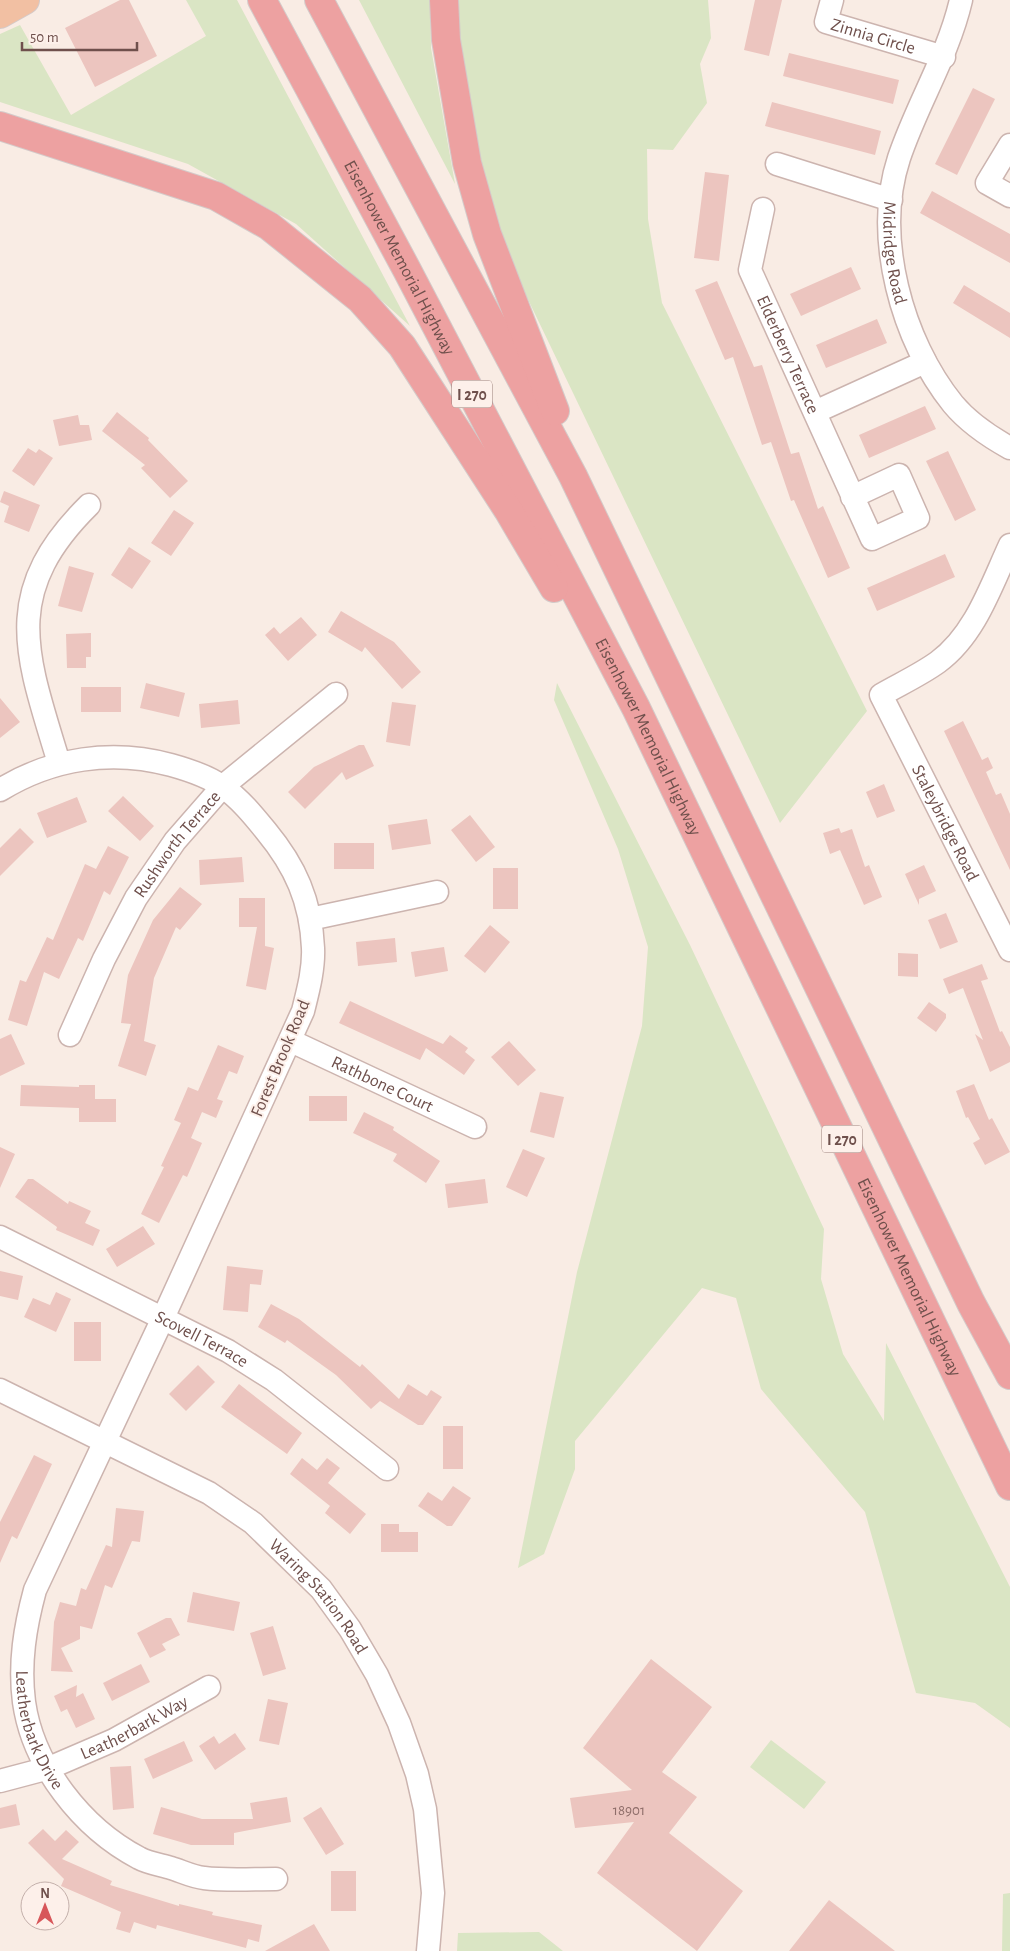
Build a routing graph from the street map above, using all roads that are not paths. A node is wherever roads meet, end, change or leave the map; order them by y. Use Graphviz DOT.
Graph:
graph roads {
  1 [pos="25,0"];
  2 [pos="262,0"];
  3 [pos="318,0"];
  4 [pos="444,0"];
  5 [pos="832,0"];
  6 [pos="961,0"];
  7 [pos="0,14"];
  8 [pos="944,57"];
  9 [pos="0,126"];
  10 [pos="0,138"];
  11 [pos="1010,145"];
  12 [pos="100,158"];
  13 [pos="777,164"];
  14 [pos="1010,196"];
  15 [pos="891,200"];
  16 [pos="762,208"];
  17 [pos="925,362"];
  18 [pos="815,412"];
  19 [pos="1010,448"];
  20 [pos="852,497"];
  21 [pos="89,505"];
  22 [pos="603,538"];
  23 [pos="1010,545"];
  24 [pos="336,694"];
  25 [pos="59,763"];
  26 [pos="222,786"];
  27 [pos="0,790"];
  28 [pos="675,792"];
  29 [pos="438,892"];
  30 [pos="310,919"];
  31 [pos="1010,950"];
  32 [pos="70,1035"];
  33 [pos="291,1040"];
  34 [pos="475,1127"];
  35 [pos="0,1237"];
  36 [pos="163,1318"];
  37 [pos="1010,1375"];
  38 [pos="0,1390"];
  39 [pos="105,1441"];
  40 [pos="387,1469"];
  41 [pos="1010,1486"];
  42 [pos="208,1687"];
  43 [pos="49,1768"];
  44 [pos="0,1781"];
  45 [pos="276,1879"];
  46 [pos="428,1951"];
  1 -- 7 [label="main road"];
  2 -- 28 [label="highway, Eisenhower Memorial Highway / I 270"];
  3 -- 22 [label="highway, I 270"];
  4 -- 22 [label="highway"];
  5 -- 8 [label="street, Zinnia Circle"];
  6 -- 8 [label="street, Midridge Road"];
  8 -- 15 [label="street, Midridge Road"];
  9 -- 12 [label="highway"];
  10 -- 12 [label="highway"];
  11 -- 14 [label="street"];
  12 -- 28 [label="highway"];
  13 -- 15 [label="street"];
  15 -- 17 [label="street, Midridge Road"];
  16 -- 18 [label="street, Elderberry Terrace"];
  17 -- 18 [label="street"];
  17 -- 19 [label="street, Midridge Road"];
  18 -- 20 [label="street, Elderberry Terrace"];
  21 -- 25 [label="street"];
  22 -- 37 [label="highway, I 270"];
  23 -- 31 [label="street, Staleybridge Road"];
  24 -- 26 [label="street, Rushworth Terrace"];
  25 -- 26 [label="street, Forest Brook Road"];
  25 -- 27 [label="street, Forest Brook Road"];
  26 -- 30 [label="street, Forest Brook Road"];
  26 -- 32 [label="street, Rushworth Terrace"];
  28 -- 41 [label="highway, Eisenhower Memorial Highway / I 270"];
  29 -- 30 [label="street"];
  30 -- 33 [label="street, Forest Brook Road"];
  33 -- 34 [label="street, Rathbone Court"];
  33 -- 36 [label="street, Forest Brook Road"];
  35 -- 36 [label="street, Scovell Terrace"];
  36 -- 39 [label="street, Forest Brook Road"];
  36 -- 40 [label="street, Scovell Terrace"];
  38 -- 39 [label="street, Waring Station Road"];
  39 -- 43 [label="street, Leatherbark Drive"];
  39 -- 46 [label="street, Waring Station Road"];
  42 -- 43 [label="street, Leatherbark Way"];
  43 -- 44 [label="street, Leatherbark Way"];
  43 -- 45 [label="street, Leatherbark Drive"];
}
